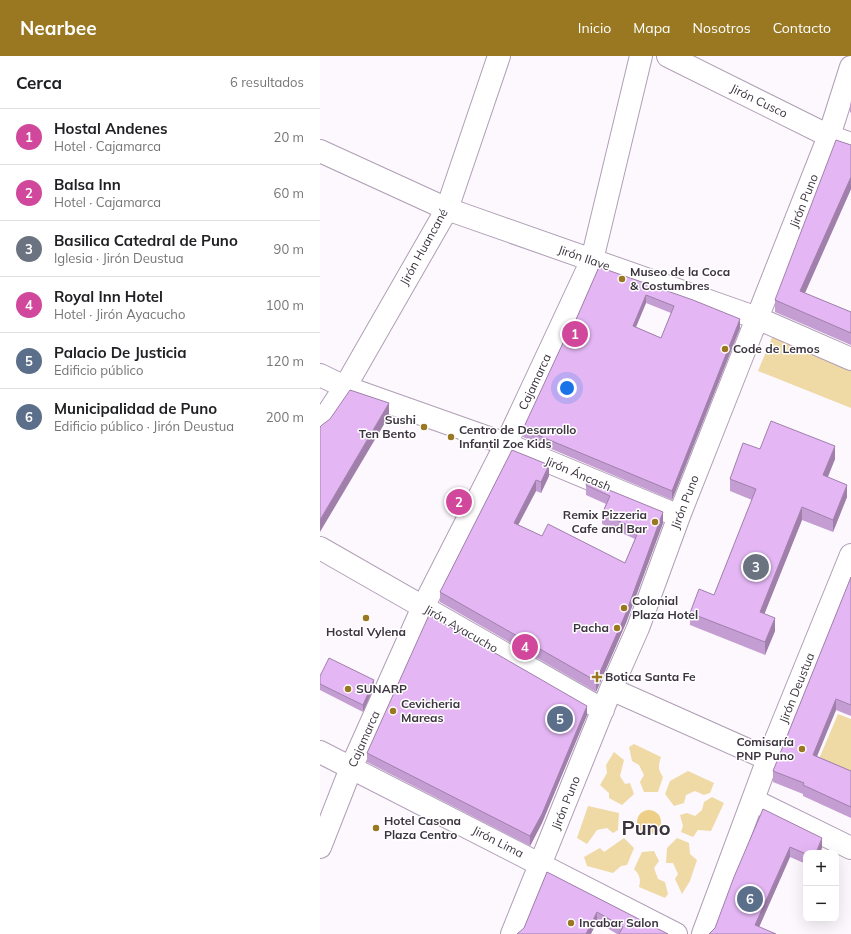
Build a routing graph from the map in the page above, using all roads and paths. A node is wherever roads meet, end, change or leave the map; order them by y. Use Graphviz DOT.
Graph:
graph roads {
  1 [pos="499,56"];
  2 [pos="641,56"];
  3 [pos="668,56"];
  4 [pos="851,68"];
  5 [pos="829,136"];
  6 [pos="851,144"];
  7 [pos="320,151"];
  8 [pos="447,210"];
  9 [pos="592,260"];
  10 [pos="757,318"];
  11 [pos="851,359"];
  12 [pos="320,375"];
  13 [pos="345,387"];
  14 [pos="320,425"];
  15 [pos="506,444"];
  16 [pos="679,516"];
  17 [pos="320,548"];
  18 [pos="851,555"];
  19 [pos="846,582"];
  20 [pos="423,606"];
  21 [pos="611,689"];
  22 [pos="603,710"];
  23 [pos="320,752"];
  24 [pos="768,759"];
  25 [pos="351,768"];
  26 [pos="753,800"];
  27 [pos="320,847"];
  28 [pos="851,848"];
  29 [pos="542,864"];
  30 [pos="512,934"];
  31 [pos="676,934"];
  32 [pos="703,934"];
  1 -- 8 [label="street, Jirón Huancané"];
  2 -- 9 [label="street, Cajamarca"];
  3 -- 5 [label="street, Jirón Cusco"];
  4 -- 5 [label="street, Jirón Puno"];
  5 -- 6 [label="street, Jirón Cusco"];
  5 -- 10 [label="street, Jirón Puno"];
  7 -- 8 [label="street, Jirón Ilave"];
  8 -- 9 [label="street, Jirón Ilave"];
  8 -- 13 [label="street, Jirón Huancané"];
  9 -- 10 [label="street, Jirón Ilave"];
  9 -- 15 [label="street, Cajamarca"];
  10 -- 11 [label="street, Jirón Ilave"];
  10 -- 16 [label="street, Jirón Puno"];
  12 -- 13 [label="street, Jirón Áncash"];
  13 -- 14 [label="street, Jirón Huancané"];
  13 -- 15 [label="street, Jirón Áncash"];
  15 -- 16 [label="street, Jirón Áncash"];
  15 -- 20 [label="street, Cajamarca"];
  16 -- 21 [label="street, Jirón Puno"];
  17 -- 20 [label="street, Jirón Ayacucho"];
  18 -- 19 [label="street, Jirón Deustua"];
  19 -- 24 [label="street, Jirón Deustua"];
  20 -- 22 [label="street, Jirón Ayacucho"];
  20 -- 25 [label="street, Cajamarca"];
  21 -- 22 [label="street, Jirón Puno"];
  21 -- 24 [label="street"];
  22 -- 29 [label="street, Jirón Puno"];
  23 -- 25 [label="street, Jirón Lima"];
  24 -- 26 [label="street, Jirón Deustua"];
  25 -- 27 [label="street, Cajamarca"];
  25 -- 29 [label="street, Jirón Lima"];
  26 -- 28 [label="street"];
  26 -- 32 [label="street, Jirón Deustua"];
  29 -- 30 [label="street, Jirón Puno"];
  29 -- 31 [label="street, Jirón Lima"];
}
